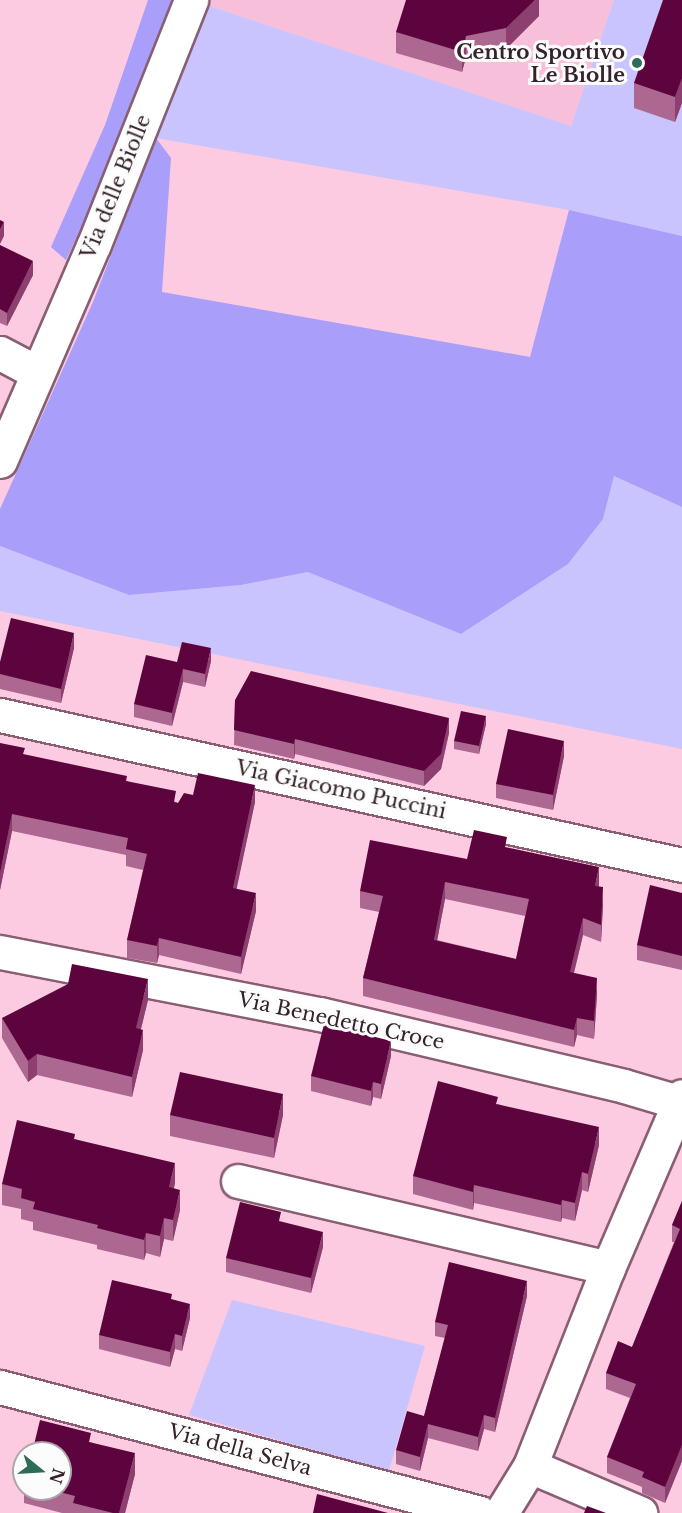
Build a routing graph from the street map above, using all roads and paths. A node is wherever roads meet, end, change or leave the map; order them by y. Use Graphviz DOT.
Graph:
graph roads {
  1 [pos="190,0"];
  2 [pos="0,353"];
  3 [pos="36,372"];
  4 [pos="0,461"];
  5 [pos="0,715"];
  6 [pos="682,865"];
  7 [pos="0,952"];
  8 [pos="680,1099"];
  9 [pos="238,1181"];
  10 [pos="608,1268"];
  11 [pos="0,1387"];
  12 [pos="530,1466"];
  13 [pos="480,1513"];
  14 [pos="501,1513"];
  15 [pos="640,1513"];
  1 -- 3 [label="street, Via delle Biolle"];
  2 -- 3 [label="street"];
  3 -- 4 [label="street, Via delle Biolle"];
  5 -- 6 [label="street, Via Giacomo Puccini"];
  7 -- 8 [label="street, Via Benedetto Croce"];
  8 -- 10 [label="street"];
  9 -- 10 [label="street"];
  10 -- 12 [label="street"];
  11 -- 13 [label="street, Via della Selva"];
  12 -- 14 [label="street"];
  12 -- 15 [label="street"];
}
